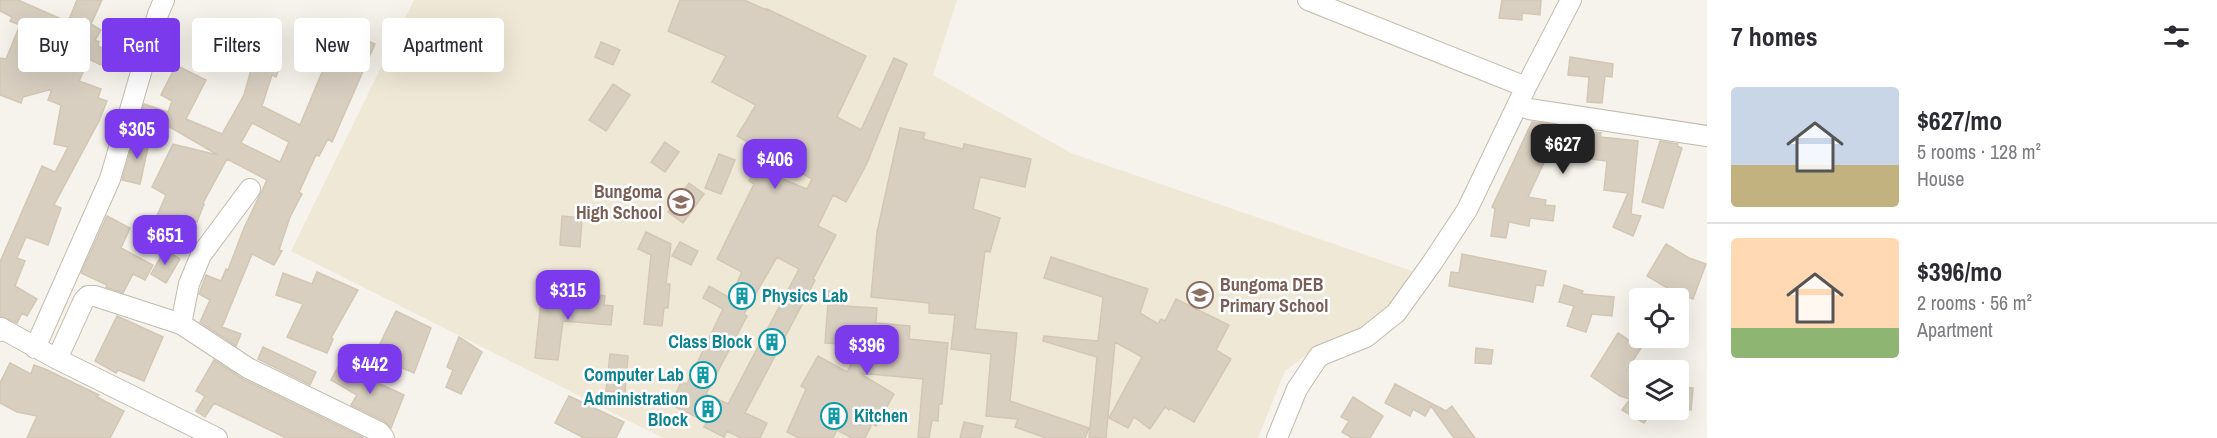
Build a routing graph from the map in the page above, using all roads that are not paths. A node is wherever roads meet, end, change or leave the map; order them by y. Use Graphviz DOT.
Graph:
graph roads {
  1 [pos="164,0"];
  2 [pos="1308,0"];
  3 [pos="1571,0"];
  4 [pos="1522,95"];
  5 [pos="1707,136"];
  6 [pos="250,189"];
  7 [pos="182,324"];
  8 [pos="0,331"];
  9 [pos="35,348"];
  10 [pos="57,359"];
  11 [pos="217,438"];
  12 [pos="384,438"];
  13 [pos="1277,438"];
  1 -- 9 [label="street"];
  2 -- 4 [label="street"];
  3 -- 4 [label="street"];
  4 -- 5 [label="street"];
  4 -- 13 [label="street"];
  6 -- 7 [label="street"];
  7 -- 10 [label="street"];
  7 -- 12 [label="street"];
  8 -- 9 [label="street"];
  9 -- 10 [label="street"];
  10 -- 11 [label="street"];
}
